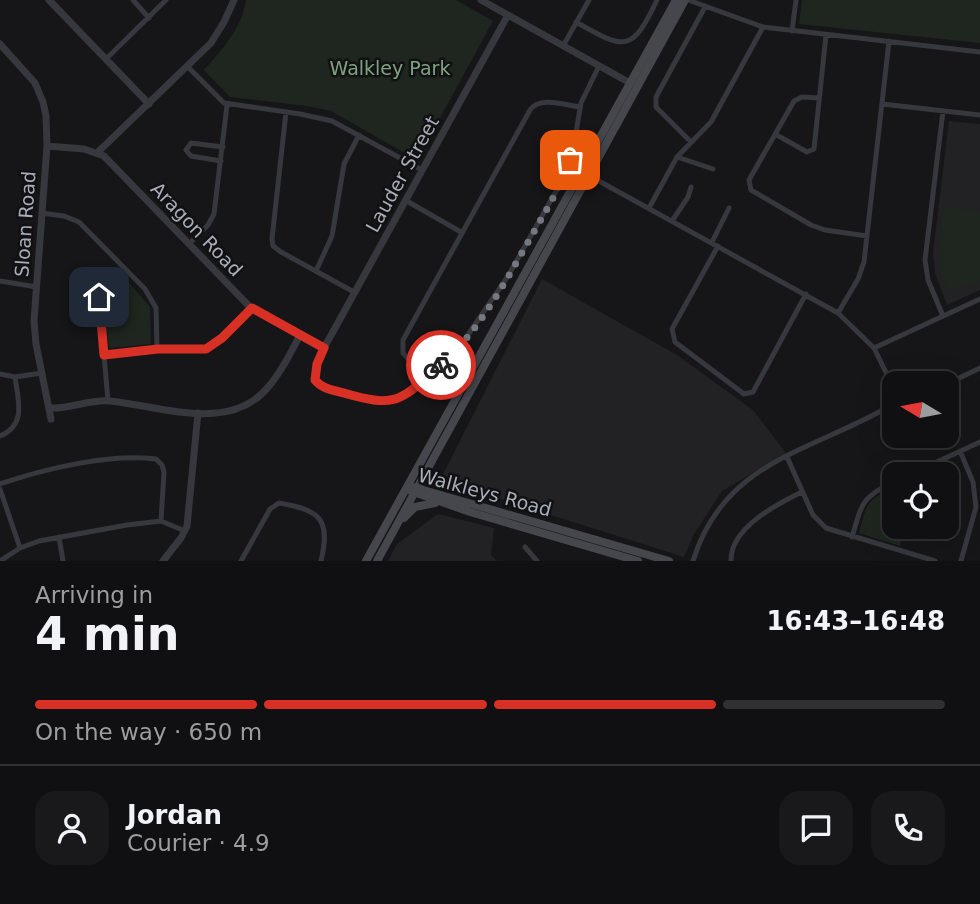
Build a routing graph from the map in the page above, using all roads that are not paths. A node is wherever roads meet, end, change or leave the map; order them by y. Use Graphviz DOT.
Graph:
graph roads {
  1 [pos="49,0"];
  2 [pos="132,0"];
  3 [pos="166,0"];
  4 [pos="234,0"];
  5 [pos="481,0"];
  6 [pos="589,0"];
  7 [pos="657,0"];
  8 [pos="676,0"];
  9 [pos="687,0"];
  10 [pos="796,0"];
  11 [pos="705,7"];
  12 [pos="508,15"];
  13 [pos="149,18"];
  14 [pos="576,22"];
  15 [pos="763,27"];
  16 [pos="792,31"];
  17 [pos="826,35"];
  18 [pos="889,41"];
  19 [pos="0,44"];
  20 [pos="563,46"];
  21 [pos="980,52"];
  22 [pos="106,59"];
  23 [pos="599,66"];
  24 [pos="188,67"];
  25 [pos="633,86"];
  26 [pos="820,98"];
  27 [pos="149,104"];
  28 [pos="882,104"];
  29 [pos="228,105"];
  30 [pos="580,107"];
  31 [pos="943,111"];
  32 [pos="286,112"];
  33 [pos="980,115"];
  34 [pos="775,134"];
  35 [pos="359,135"];
  36 [pos="691,142"];
  37 [pos="47,146"];
  38 [pos="223,147"];
  39 [pos="98,152"];
  40 [pos="677,156"];
  41 [pos="221,161"];
  42 [pos="713,169"];
  43 [pos="422,170"];
  44 [pos="585,173"];
  45 [pos="691,187"];
  46 [pos="405,201"];
  47 [pos="649,208"];
  48 [pos="729,208"];
  49 [pos="41,213"];
  50 [pos="672,220"];
  51 [pos="461,232"];
  52 [pos="867,236"];
  53 [pos="189,244"];
  54 [pos="715,244"];
  55 [pos="124,268"];
  56 [pos="317,271"];
  57 [pos="0,281"];
  58 [pos="37,287"];
  59 [pos="354,292"];
  60 [pos="806,295"];
  61 [pos="980,299"];
  62 [pos="252,308"];
  63 [pos="838,313"];
  64 [pos="943,316"];
  65 [pos="300,335"];
  66 [pos="324,348"];
  67 [pos="874,348"];
  68 [pos="158,349"];
  69 [pos="104,355"];
  70 [pos="980,368"];
  71 [pos="886,371"];
  72 [pos="42,373"];
  73 [pos="0,374"];
  74 [pos="15,377"];
  75 [pos="425,378"];
  76 [pos="959,378"];
  77 [pos="108,401"];
  78 [pos="51,408"];
  79 [pos="882,412"];
  80 [pos="198,413"];
  81 [pos="51,419"];
  82 [pos="0,436"];
  83 [pos="980,442"];
  84 [pos="960,451"];
  85 [pos="435,455"];
  86 [pos="787,457"];
  87 [pos="937,462"];
  88 [pos="0,487"];
  89 [pos="406,487"];
  90 [pos="882,487"];
  91 [pos="416,490"];
  92 [pos="802,492"];
  93 [pos="439,494"];
  94 [pos="452,506"];
  95 [pos="161,521"];
  96 [pos="396,527"];
  97 [pos="185,531"];
  98 [pos="59,537"];
  99 [pos="852,537"];
  100 [pos="525,547"];
  101 [pos="20,548"];
  102 [pos="0,561"];
  103 [pos="63,561"];
  104 [pos="163,561"];
  105 [pos="241,561"];
  106 [pos="321,561"];
  107 [pos="366,561"];
  108 [pos="377,561"];
  109 [pos="537,561"];
  110 [pos="638,561"];
  111 [pos="669,561"];
  112 [pos="693,561"];
  113 [pos="731,561"];
  114 [pos="935,561"];
  115 [pos="961,561"];
  1 -- 22 [label="street"];
  2 -- 13 [label="street"];
  3 -- 13 [label="street"];
  4 -- 24 [label="street"];
  5 -- 12 [label="street"];
  6 -- 14 [label="street"];
  7 -- 14 [label="street"];
  8 -- 25 [label="main road"];
  9 -- 11 [label="street"];
  9 -- 25 [label="main road"];
  10 -- 16 [label="street"];
  11 -- 15 [label="street"];
  11 -- 36 [label="street"];
  12 -- 20 [label="street"];
  12 -- 43 [label="street, Lauder Street"];
  13 -- 22 [label="street"];
  14 -- 20 [label="street"];
  15 -- 16 [label="street"];
  15 -- 36 [label="street"];
  16 -- 17 [label="street"];
  17 -- 18 [label="street"];
  17 -- 26 [label="street"];
  18 -- 21 [label="street"];
  18 -- 28 [label="street"];
  19 -- 37 [label="street, Sloan Road"];
  20 -- 23 [label="street"];
  22 -- 27 [label="street"];
  23 -- 25 [label="street"];
  23 -- 30 [label="street"];
  24 -- 27 [label="street"];
  24 -- 29 [label="street"];
  25 -- 44 [label="main road"];
  26 -- 34 [label="street"];
  26 -- 34 [label="street"];
  27 -- 39 [label="street"];
  28 -- 31 [label="street"];
  28 -- 52 [label="street"];
  29 -- 32 [label="street"];
  29 -- 38 [label="street"];
  30 -- 51 [label="street"];
  30 -- 75 [label="street"];
  31 -- 33 [label="street"];
  31 -- 64 [label="street"];
  32 -- 35 [label="street"];
  32 -- 56 [label="street"];
  34 -- 52 [label="street"];
  35 -- 43 [label="street"];
  35 -- 56 [label="street"];
  36 -- 40 [label="street"];
  37 -- 39 [label="street"];
  37 -- 49 [label="street, Sloan Road"];
  38 -- 41 [label="street"];
  38 -- 41 [label="street"];
  39 -- 53 [label="street, Aragon Road"];
  40 -- 42 [label="street"];
  40 -- 47 [label="street"];
  41 -- 53 [label="street"];
  43 -- 46 [label="street, Lauder Street"];
  44 -- 47 [label="street"];
  44 -- 85 [label="main road"];
  44 -- 89 [label="main road"];
  45 -- 50 [label="street"];
  46 -- 51 [label="street"];
  46 -- 59 [label="street, Lauder Street"];
  47 -- 50 [label="street"];
  48 -- 54 [label="street"];
  49 -- 55 [label="street"];
  49 -- 58 [label="street, Sloan Road"];
  50 -- 54 [label="street"];
  51 -- 75 [label="street"];
  52 -- 63 [label="street"];
  53 -- 62 [label="street, Aragon Road"];
  54 -- 60 [label="street"];
  54 -- 60 [label="street"];
  55 -- 68 [label="street"];
  55 -- 69 [label="street"];
  56 -- 59 [label="street"];
  57 -- 58 [label="street"];
  58 -- 72 [label="street, Sloan Road"];
  59 -- 66 [label="street, Lauder Street"];
  60 -- 63 [label="street"];
  61 -- 64 [label="street"];
  62 -- 65 [label="street, Aragon Road"];
  62 -- 68 [label="street"];
  63 -- 67 [label="street"];
  64 -- 67 [label="street"];
  65 -- 66 [label="street, Aragon Road"];
  65 -- 80 [label="street"];
  66 -- 75 [label="street"];
  67 -- 71 [label="street"];
  68 -- 69 [label="street"];
  69 -- 77 [label="street"];
  70 -- 76 [label="street"];
  72 -- 74 [label="street"];
  72 -- 78 [label="street, Sloan Road"];
  73 -- 74 [label="street"];
  74 -- 82 [label="street"];
  77 -- 78 [label="street"];
  77 -- 80 [label="street"];
  78 -- 81 [label="street, Sloan Road"];
  79 -- 86 [label="street"];
  80 -- 97 [label="street"];
  83 -- 84 [label="street"];
  84 -- 87 [label="street"];
  84 -- 115 [label="street"];
  85 -- 91 [label="main road"];
  85 -- 93 [label="main road"];
  86 -- 92 [label="street"];
  86 -- 112 [label="street"];
  88 -- 95 [label="street"];
  88 -- 101 [label="street"];
  89 -- 91 [label="main road, Walkleys Road"];
  89 -- 107 [label="main road"];
  90 -- 99 [label="street"];
  91 -- 93 [label="main road, Walkleys Road"];
  91 -- 94 [label="main road, Walkleys Road"];
  91 -- 96 [label="main road"];
  92 -- 99 [label="street"];
  92 -- 113 [label="street"];
  93 -- 111 [label="main road, Walkleys Road"];
  94 -- 96 [label="main road"];
  94 -- 110 [label="main road, Walkleys Road"];
  95 -- 97 [label="street"];
  95 -- 98 [label="street"];
  96 -- 108 [label="main road"];
  97 -- 104 [label="street"];
  98 -- 101 [label="street"];
  98 -- 103 [label="street"];
  99 -- 114 [label="street"];
  100 -- 109 [label="street"];
  101 -- 102 [label="street"];
  105 -- 106 [label="street"];
}
